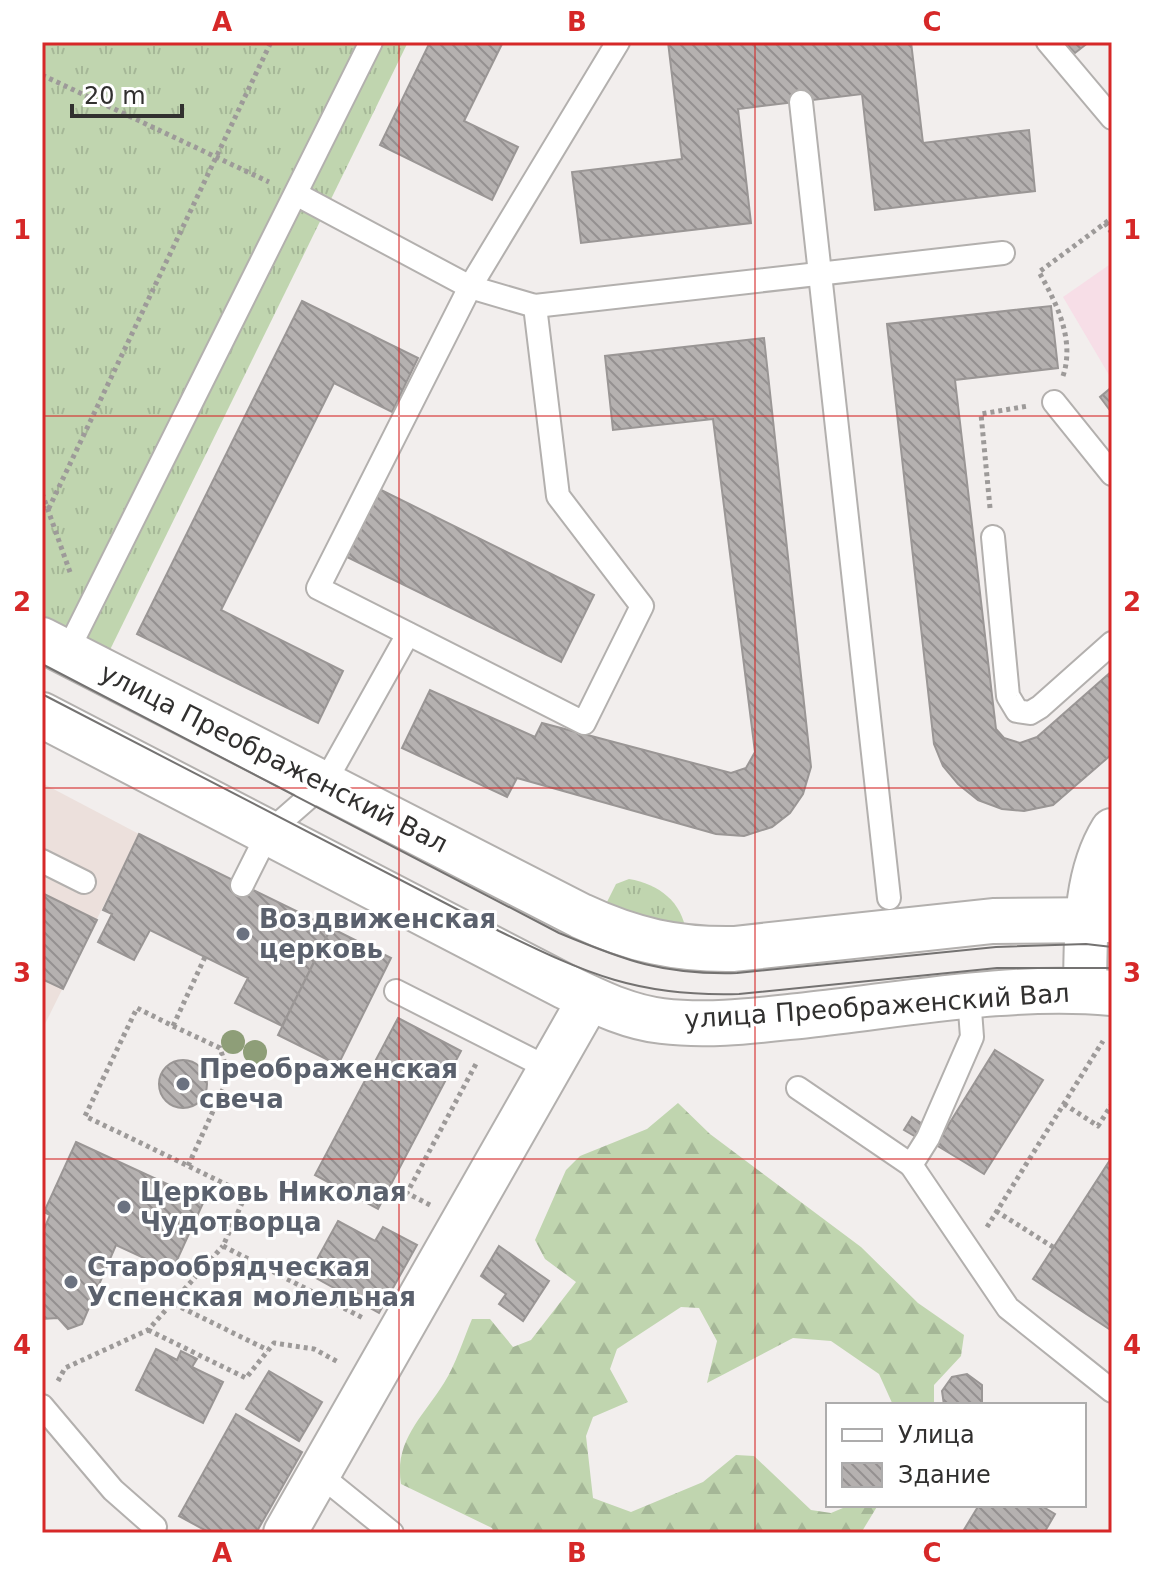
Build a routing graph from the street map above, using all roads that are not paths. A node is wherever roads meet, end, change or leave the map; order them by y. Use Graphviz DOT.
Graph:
graph roads {
  1 [pos="371,42"];
  2 [pos="618,42"];
  3 [pos="1048,42"];
  4 [pos="801,102"];
  5 [pos="1112,118"];
  6 [pos="296,194"];
  7 [pos="1003,253"];
  8 [pos="821,274"];
  9 [pos="470,287"];
  10 [pos="535,306"];
  11 [pos="1054,402"];
  12 [pos="1112,474"];
  13 [pos="993,537"];
  14 [pos="408,634"];
  15 [pos="65,636"];
  16 [pos="1112,643"];
  17 [pos="42,715"];
  18 [pos="324,784"];
  19 [pos="1112,830"];
  20 [pos="268,833"];
  21 [pos="42,861"];
  22 [pos="84,882"];
  23 [pos="242,885"];
  24 [pos="889,898"];
  25 [pos="1100,919"];
  26 [pos="396,991"];
  27 [pos="1099,992"];
  28 [pos="969,997"];
  29 [pos="590,998"];
  30 [pos="550,1069"];
  31 [pos="798,1088"];
  32 [pos="911,1165"];
  33 [pos="1112,1391"];
  34 [pos="43,1407"];
  35 [pos="319,1474"];
  36 [pos="157,1531"];
  37 [pos="285,1533"];
  38 [pos="392,1533"];
  1 -- 6 [label="lane"];
  2 -- 9 [label="lane"];
  3 -- 5 [label="lane"];
  4 -- 8 [label="lane"];
  6 -- 9 [label="lane"];
  6 -- 15 [label="lane"];
  7 -- 8 [label="lane"];
  8 -- 10 [label="lane"];
  8 -- 24 [label="lane"];
  9 -- 10 [label="lane"];
  9 -- 14 [label="lane"];
  10 -- 14 [label="lane"];
  11 -- 12 [label="lane"];
  13 -- 16 [label="lane"];
  14 -- 18 [label="lane"];
  15 -- 18 [label="main road, улица Преображенский Вал"];
  17 -- 20 [label="main road, улица Преображенский Вал"];
  18 -- 20 [label="lane"];
  18 -- 25 [label="main road, улица Преображенский Вал"];
  19 -- 25 [label="street"];
  20 -- 23 [label="lane"];
  20 -- 29 [label="main road, улица Преображенский Вал"];
  21 -- 22 [label="lane"];
  25 -- 27 [label="street"];
  26 -- 30 [label="lane"];
  27 -- 28 [label="main road, улица Преображенский Вал"];
  28 -- 29 [label="main road, улица Преображенский Вал"];
  28 -- 32 [label="lane"];
  29 -- 30 [label="street"];
  30 -- 35 [label="street"];
  31 -- 32 [label="lane"];
  32 -- 33 [label="lane"];
  34 -- 36 [label="lane"];
  35 -- 37 [label="street"];
  35 -- 38 [label="lane"];
}
